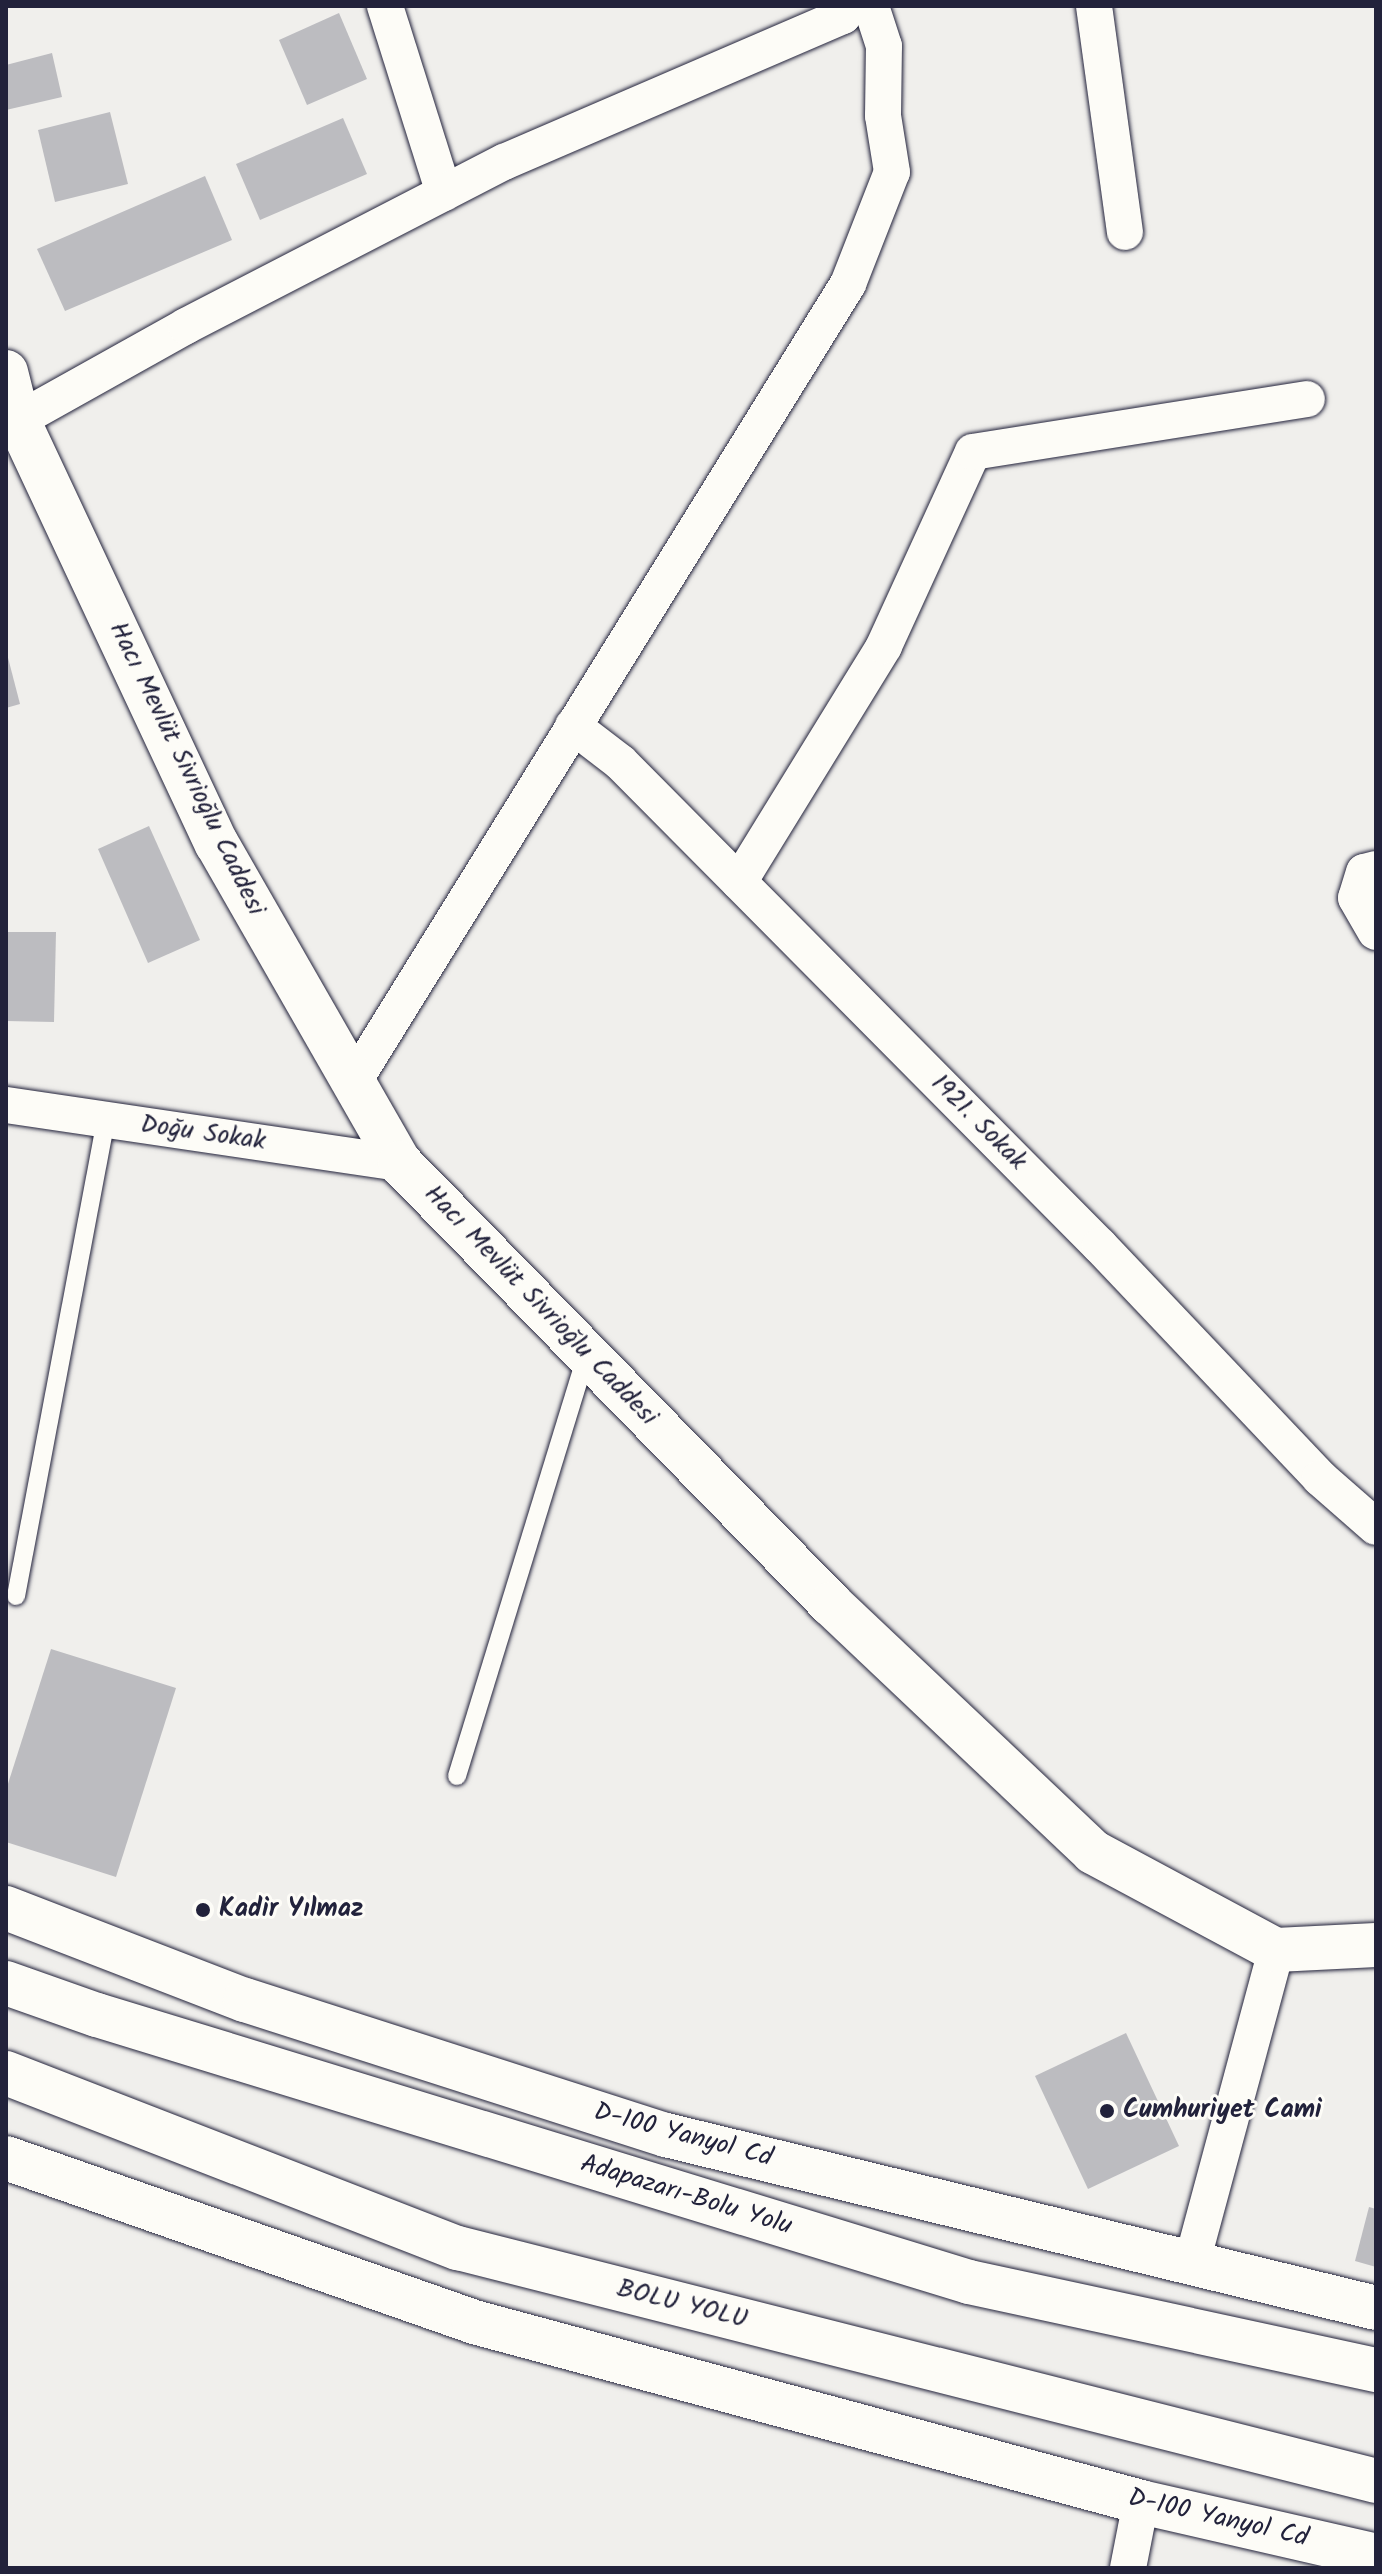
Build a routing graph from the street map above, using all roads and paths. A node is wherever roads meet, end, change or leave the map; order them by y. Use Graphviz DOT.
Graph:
graph roads {
  1 [pos="385,6"];
  2 [pos="849,6"];
  3 [pos="871,6"];
  4 [pos="1094,6"];
  5 [pos="444,193"];
  6 [pos="1125,232"];
  7 [pos="6,372"];
  8 [pos="1307,399"];
  9 [pos="18,420"];
  10 [pos="573,726"];
  11 [pos="1376,869"];
  12 [pos="739,882"];
  13 [pos="1376,932"];
  14 [pos="354,1081"];
  15 [pos="6,1105"];
  16 [pos="106,1120"];
  17 [pos="400,1163"];
  18 [pos="587,1354"];
  19 [pos="1376,1527"];
  20 [pos="16,1596"];
  21 [pos="457,1776"];
  22 [pos="6,1908"];
  23 [pos="1376,1945"];
  24 [pos="1276,1950"];
  25 [pos="6,1983"];
  26 [pos="6,2073"];
  27 [pos="6,2158"];
  28 [pos="1192,2262"];
  29 [pos="1376,2308"];
  30 [pos="1376,2370"];
  31 [pos="1376,2481"];
  32 [pos="1141,2502"];
  33 [pos="1376,2556"];
  34 [pos="1128,2568"];
  1 -- 5 [label="street"];
  2 -- 5 [label="street"];
  3 -- 10 [label="street"];
  4 -- 6 [label="street"];
  5 -- 9 [label="street"];
  7 -- 9 [label="main road, Hacı Mevlüt Sivrioğlu Caddesi"];
  8 -- 12 [label="street"];
  9 -- 14 [label="main road, Hacı Mevlüt Sivrioğlu Caddesi"];
  10 -- 12 [label="street, 1921. Sokak"];
  10 -- 14 [label="street"];
  11 -- 13 [label="street"];
  12 -- 19 [label="street, 1921. Sokak"];
  14 -- 17 [label="main road, Hacı Mevlüt Sivrioğlu Caddesi"];
  15 -- 16 [label="street, Doğu Sokak"];
  16 -- 17 [label="street, Doğu Sokak"];
  16 -- 20 [label="lane"];
  17 -- 18 [label="main road, Hacı Mevlüt Sivrioğlu Caddesi"];
  18 -- 21 [label="lane"];
  18 -- 24 [label="main road, Hacı Mevlüt Sivrioğlu Caddesi"];
  22 -- 28 [label="main road, D-100 Yanyol Cd"];
  23 -- 24 [label="main road"];
  24 -- 28 [label="street"];
  25 -- 30 [label="main road, Adapazarı-Bolu Yolu"];
  26 -- 31 [label="main road, BOLU YOLU"];
  27 -- 32 [label="main road, D-100 Yanyol Cd"];
  28 -- 29 [label="main road, D-100 Yanyol Cd"];
  32 -- 33 [label="main road, D-100 Yanyol Cd"];
  32 -- 34 [label="street"];
}
